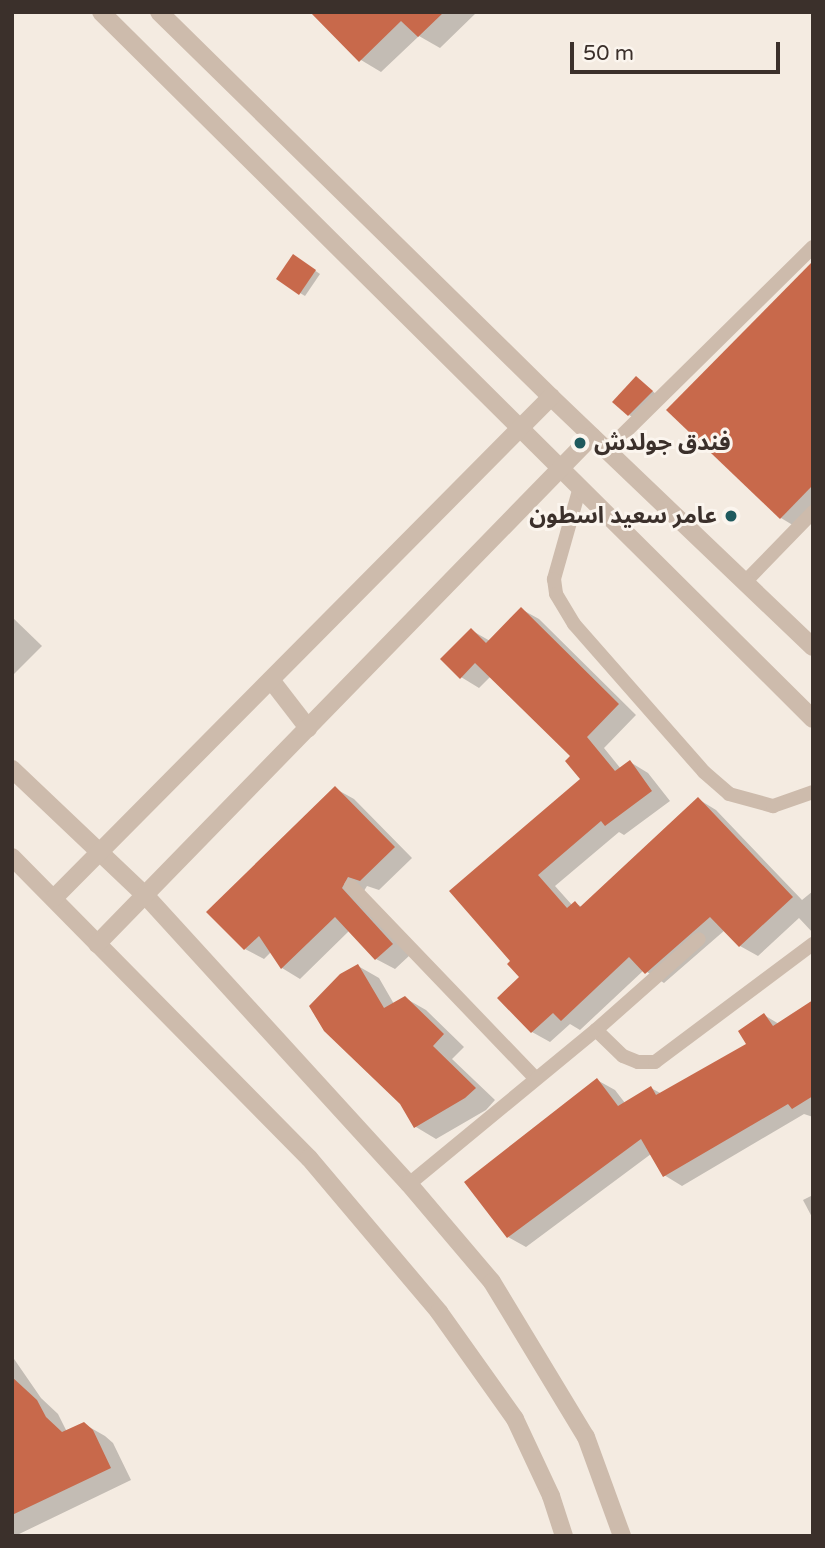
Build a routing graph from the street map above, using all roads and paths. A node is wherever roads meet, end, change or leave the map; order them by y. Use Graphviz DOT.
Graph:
graph roads {
  1 [pos="101,12"];
  2 [pos="159,12"];
  3 [pos="813,247"];
  4 [pos="551,397"];
  5 [pos="519,429"];
  6 [pos="592,436"];
  7 [pos="607,450"];
  8 [pos="561,468"];
  9 [pos="580,487"];
  10 [pos="813,512"];
  11 [pos="745,582"];
  12 [pos="813,647"];
  13 [pos="271,680"];
  14 [pos="813,719"];
  15 [pos="308,728"];
  16 [pos="12,769"];
  17 [pos="813,792"];
  18 [pos="100,852"];
  19 [pos="12,857"];
  20 [pos="351,886"];
  21 [pos="145,895"];
  22 [pos="54,898"];
  23 [pos="699,939"];
  24 [pos="97,944"];
  25 [pos="813,944"];
  26 [pos="596,1030"];
  27 [pos="536,1079"];
  28 [pos="409,1184"];
  29 [pos="564,1536"];
  30 [pos="622,1536"];
  1 -- 5 [label="street"];
  2 -- 4 [label="street"];
  3 -- 7 [label="lane"];
  4 -- 5 [label="street"];
  4 -- 6 [label="street"];
  5 -- 8 [label="street"];
  5 -- 13 [label="street"];
  6 -- 7 [label="street"];
  6 -- 8 [label="street"];
  7 -- 11 [label="street"];
  8 -- 9 [label="street"];
  8 -- 15 [label="street"];
  9 -- 14 [label="street"];
  9 -- 17 [label="lane"];
  10 -- 11 [label="lane"];
  11 -- 12 [label="street"];
  13 -- 15 [label="street"];
  13 -- 18 [label="street"];
  15 -- 21 [label="street"];
  16 -- 18 [label="street"];
  18 -- 21 [label="street"];
  18 -- 22 [label="street"];
  19 -- 22 [label="street"];
  20 -- 27 [label="lane"];
  21 -- 24 [label="street"];
  21 -- 28 [label="street"];
  22 -- 24 [label="street"];
  23 -- 26 [label="lane"];
  24 -- 29 [label="street"];
  25 -- 26 [label="lane"];
  26 -- 27 [label="lane"];
  27 -- 28 [label="lane"];
  28 -- 30 [label="street"];
}
